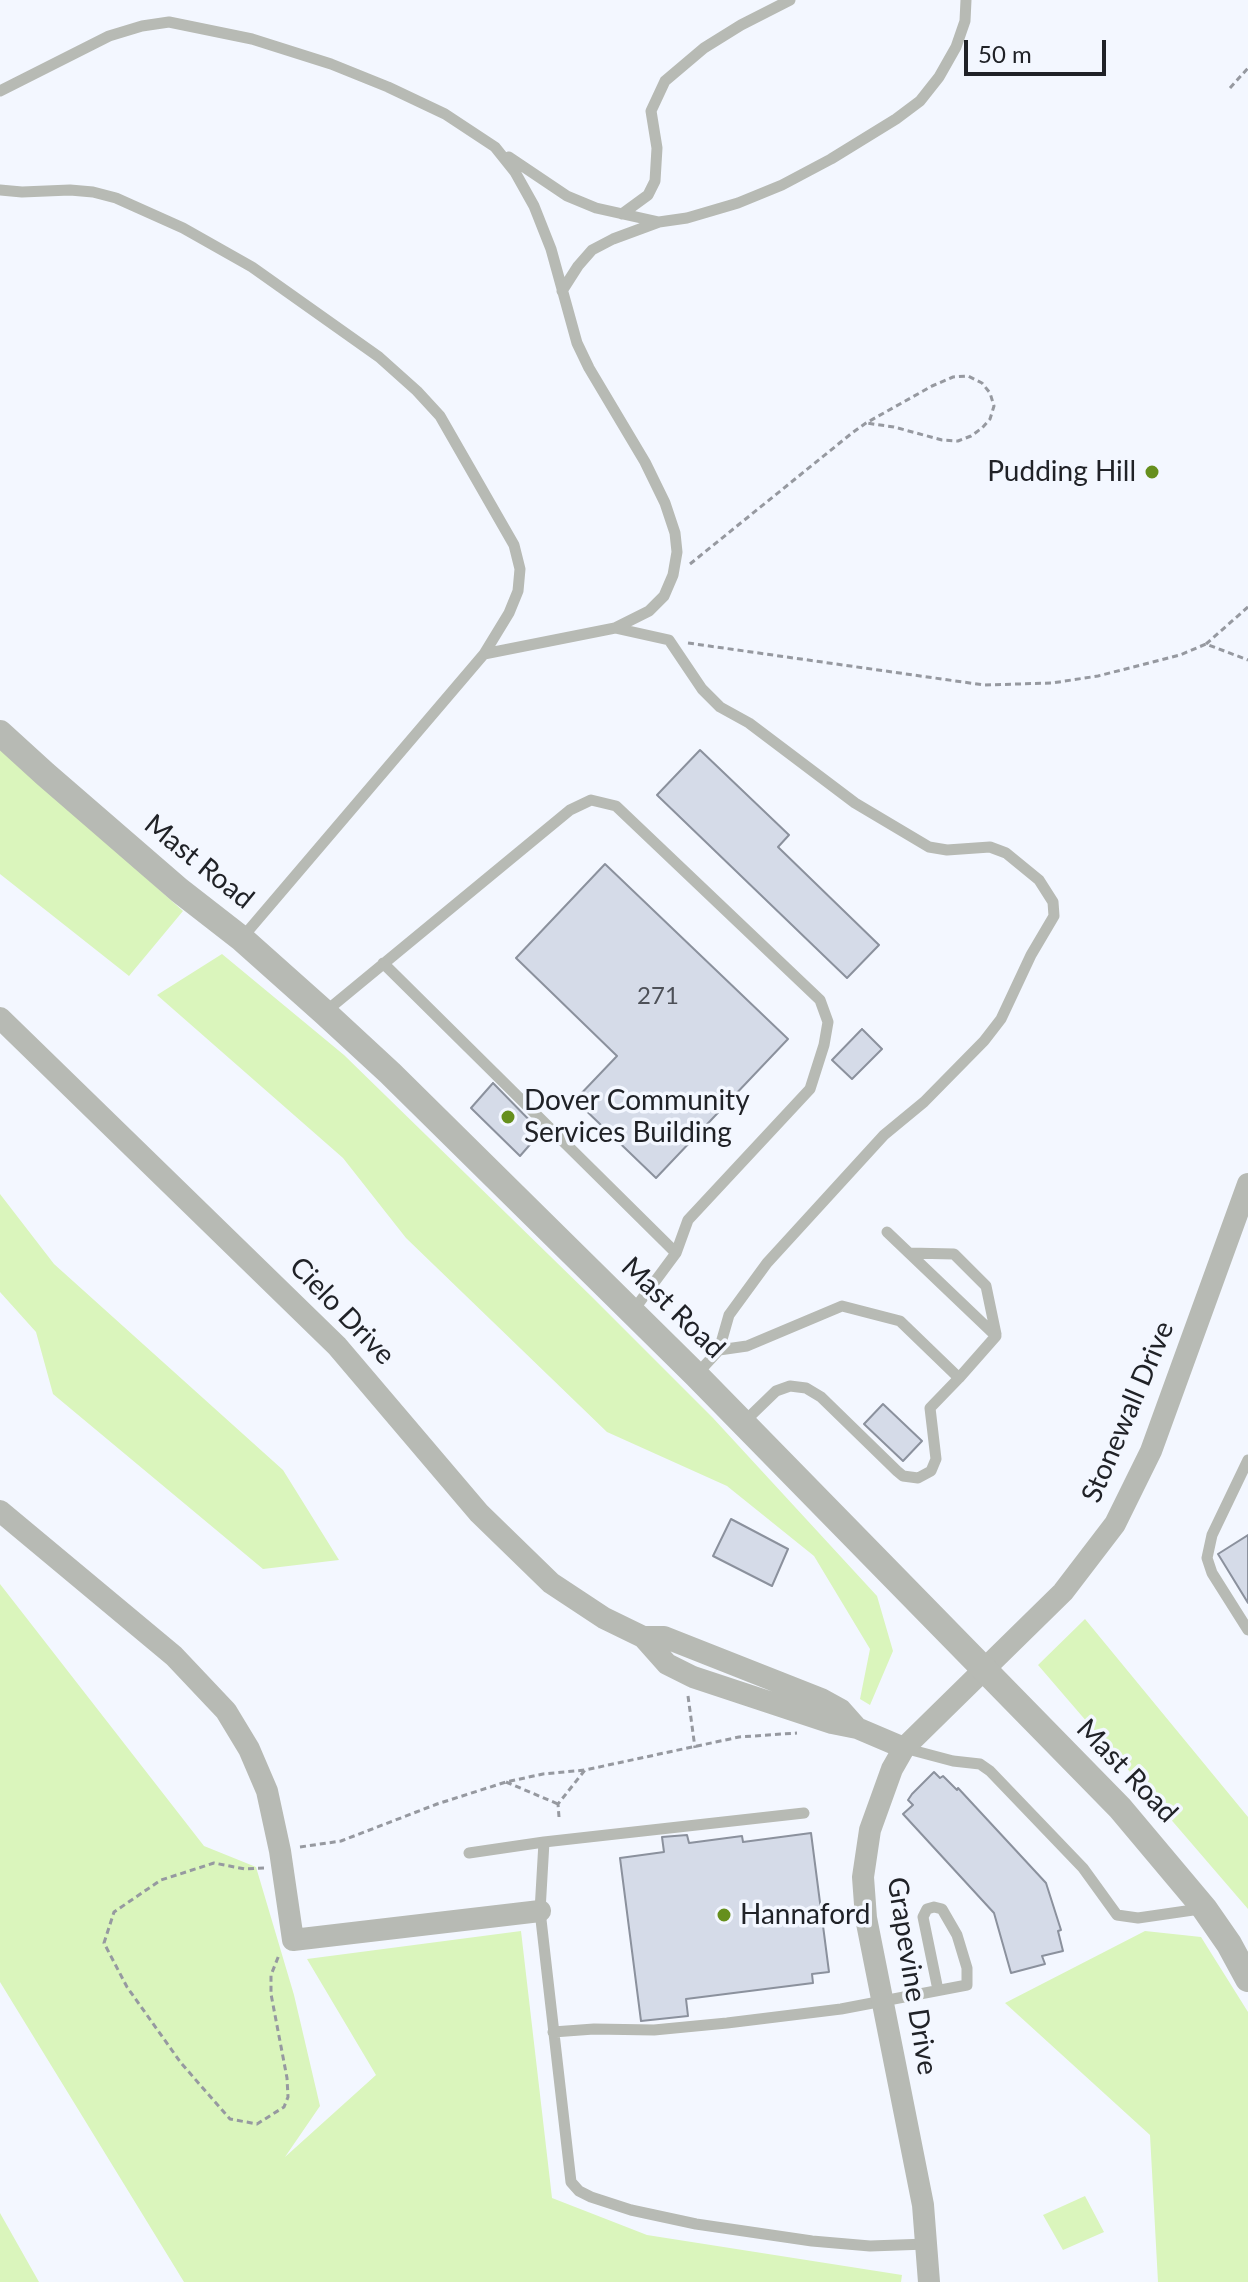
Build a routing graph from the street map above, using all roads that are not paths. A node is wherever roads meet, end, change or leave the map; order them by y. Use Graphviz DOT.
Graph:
graph roads {
  1 [pos="790,0"];
  2 [pos="966,0"];
  3 [pos="0,91"];
  4 [pos="495,147"];
  5 [pos="0,190"];
  6 [pos="622,214"];
  7 [pos="659,222"];
  8 [pos="562,291"];
  9 [pos="615,628"];
  10 [pos="484,654"];
  11 [pos="0,733"];
  12 [pos="242,939"];
  13 [pos="383,963"];
  14 [pos="325,1013"];
  15 [pos="0,1018"];
  16 [pos="1248,1184"];
  17 [pos="887,1232"];
  18 [pos="676,1253"];
  19 [pos="909,1253"];
  20 [pos="631,1312"];
  21 [pos="996,1336"];
  22 [pos="719,1350"];
  23 [pos="696,1375"];
  24 [pos="959,1378"];
  25 [pos="743,1422"];
  26 [pos="1248,1460"];
  27 [pos="0,1511"];
  28 [pos="1248,1630"];
  29 [pos="984,1670"];
  30 [pos="904,1748"];
  31 [pos="804,1813"];
  32 [pos="544,1842"];
  33 [pos="469,1853"];
  34 [pos="1204,1908"];
  35 [pos="540,1911"];
  36 [pos="1248,1979"];
  37 [pos="938,1990"];
  38 [pos="883,2002"];
  39 [pos="553,2032"];
  40 [pos="927,2244"];
  41 [pos="929,2282"];
  1 -- 6 [label="lane"];
  2 -- 7 [label="lane"];
  3 -- 4 [label="lane"];
  4 -- 6 [label="lane"];
  4 -- 8 [label="lane"];
  5 -- 10 [label="lane"];
  6 -- 7 [label="lane"];
  7 -- 8 [label="lane"];
  8 -- 9 [label="lane"];
  9 -- 10 [label="lane"];
  9 -- 22 [label="lane"];
  10 -- 12 [label="lane"];
  11 -- 12 [label="street, Mast Road"];
  12 -- 14 [label="street, Mast Road"];
  13 -- 14 [label="lane"];
  13 -- 18 [label="lane"];
  13 -- 18 [label="lane"];
  14 -- 20 [label="street, Mast Road"];
  15 -- 30 [label="street, Cielo Drive"];
  16 -- 29 [label="street, Stonewall Drive"];
  17 -- 19 [label="lane"];
  18 -- 20 [label="lane"];
  19 -- 21 [label="lane"];
  19 -- 21 [label="lane"];
  20 -- 23 [label="street, Mast Road"];
  21 -- 24 [label="lane"];
  22 -- 23 [label="lane"];
  22 -- 24 [label="lane"];
  23 -- 25 [label="street, Mast Road"];
  24 -- 25 [label="lane"];
  25 -- 29 [label="street, Mast Road"];
  26 -- 28 [label="lane"];
  27 -- 35 [label="street"];
  29 -- 30 [label="street, Grapevine Drive"];
  29 -- 34 [label="street, Mast Road"];
  30 -- 34 [label="lane"];
  30 -- 38 [label="street, Grapevine Drive"];
  31 -- 32 [label="lane"];
  32 -- 33 [label="lane"];
  32 -- 35 [label="lane"];
  34 -- 36 [label="street, Mast Road"];
  35 -- 39 [label="lane"];
  37 -- 37 [label="lane"];
  37 -- 38 [label="lane"];
  38 -- 39 [label="lane"];
  38 -- 40 [label="street, Grapevine Drive"];
  39 -- 40 [label="lane"];
  40 -- 41 [label="street, Grapevine Drive"];
}
